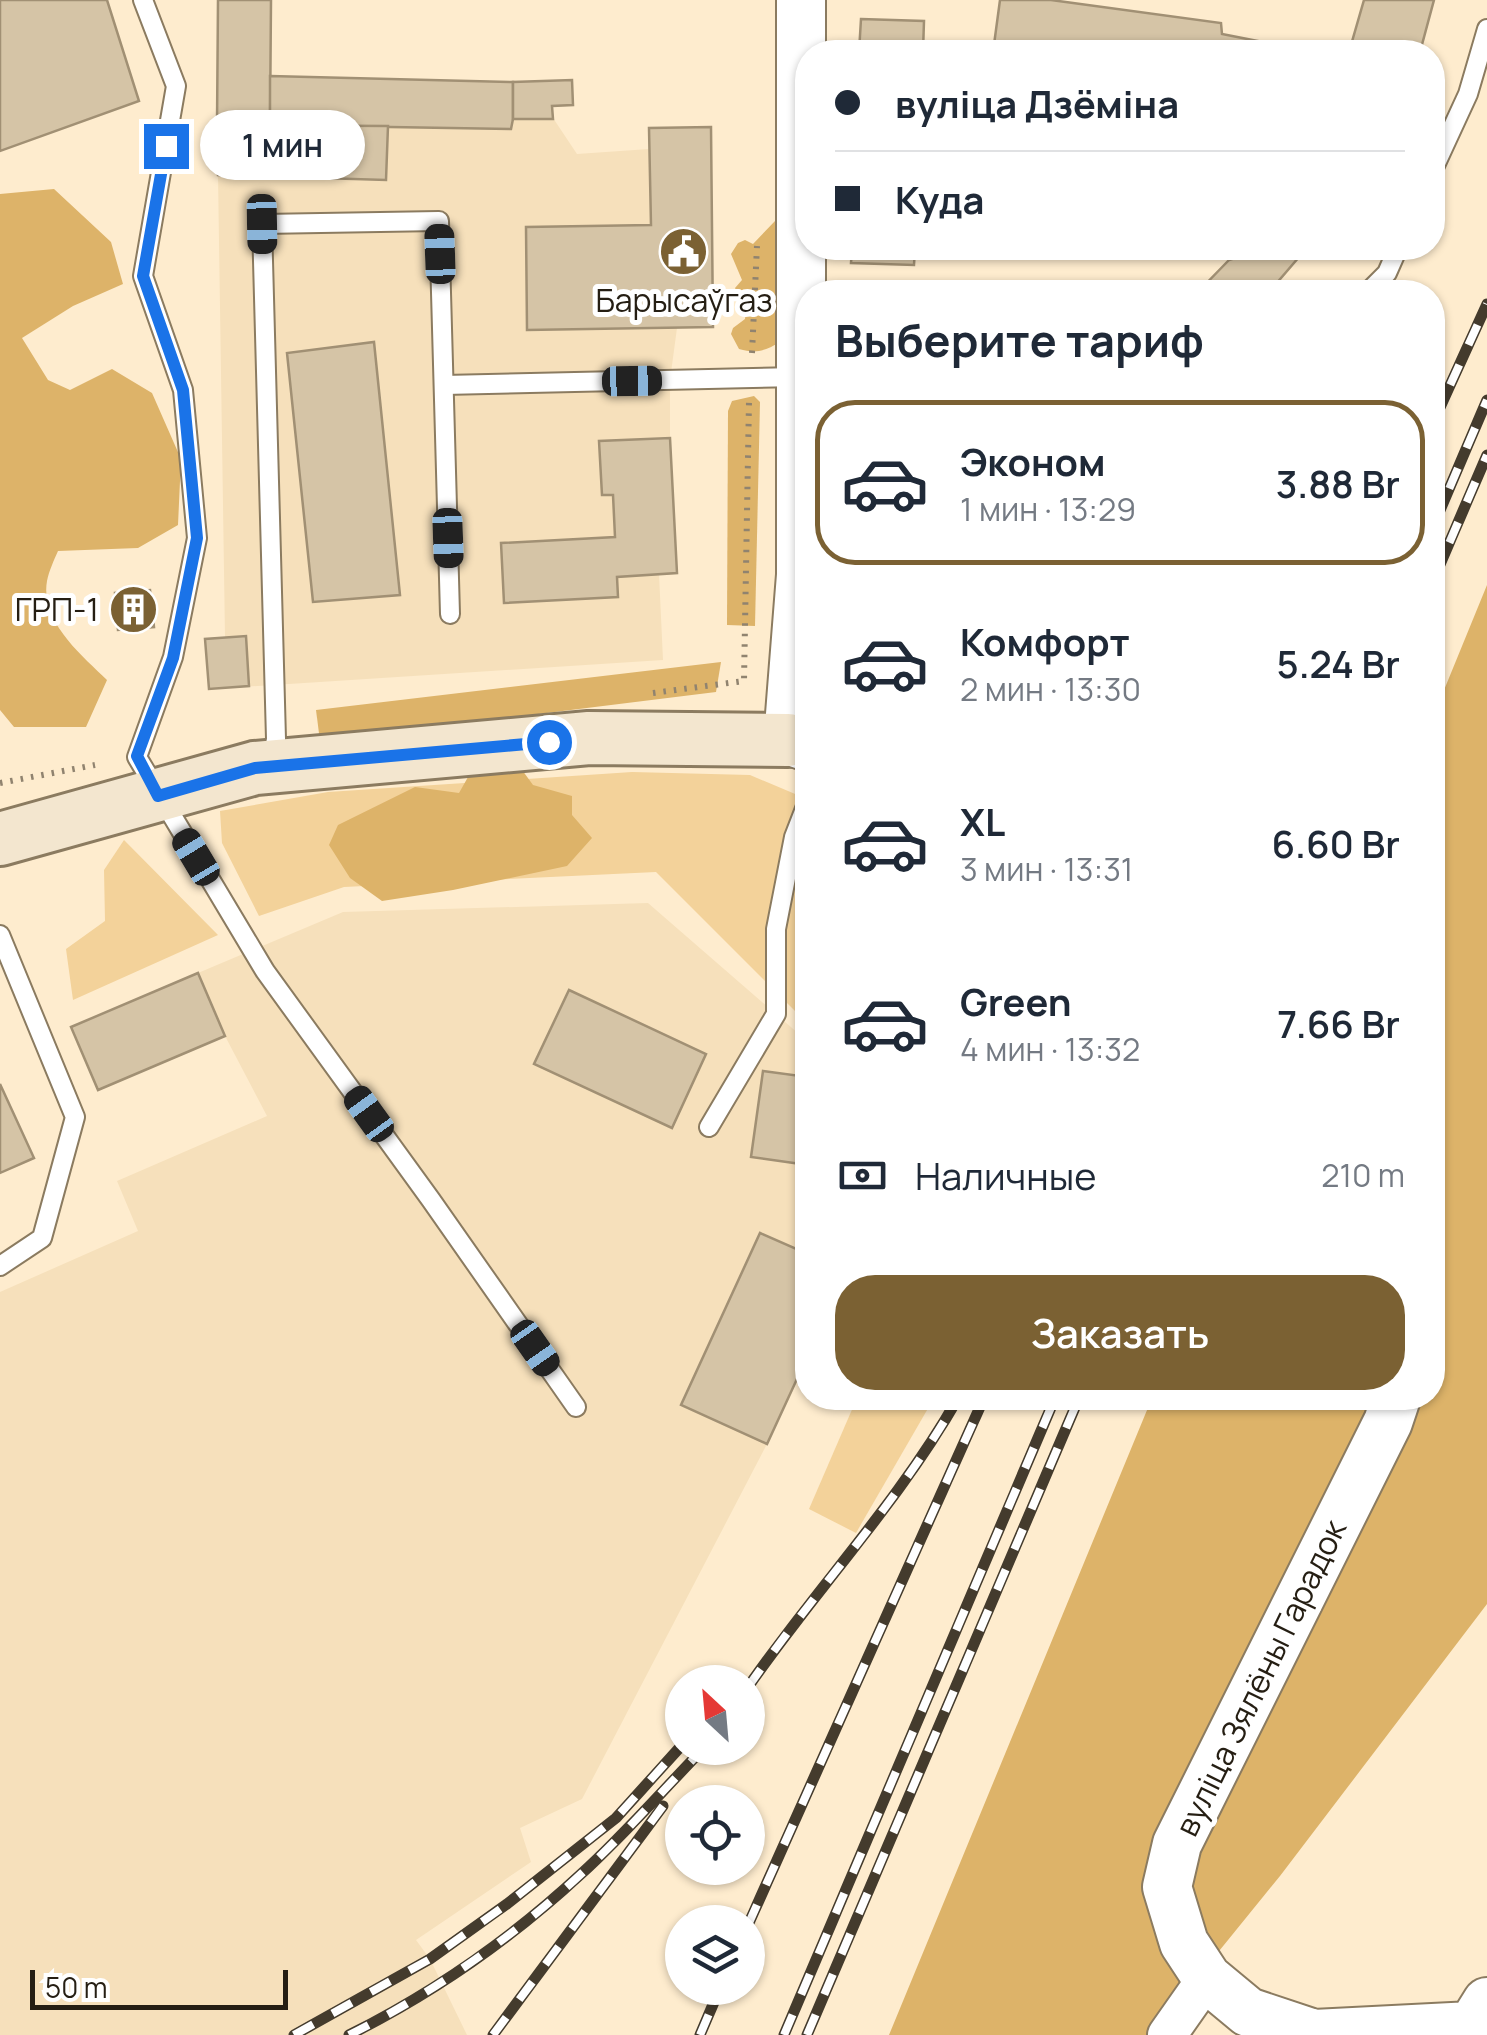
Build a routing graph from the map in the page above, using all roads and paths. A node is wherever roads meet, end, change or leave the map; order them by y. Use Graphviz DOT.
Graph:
graph roads {
  1 [pos="143,0"];
  2 [pos="801,0"];
  3 [pos="1487,29"];
  4 [pos="801,40"];
  5 [pos="1445,144"];
  6 [pos="758,238"];
  7 [pos="795,377"];
  8 [pos="750,378"];
  9 [pos="444,385"];
  10 [pos="450,614"];
  11 [pos="646,694"];
  12 [pos="795,744"];
  13 [pos="271,767"];
  14 [pos="148,776"];
  15 [pos="0,783"];
  16 [pos="795,834"];
  17 [pos="0,839"];
  18 [pos="0,935"];
  19 [pos="709,1127"];
  20 [pos="0,1266"];
  21 [pos="576,1408"];
  22 [pos="1392,1410"];
  23 [pos="1207,1978"];
  24 [pos="1482,2018"];
  25 [pos="1167,2035"];
  1 -- 14 [label="lane"];
  2 -- 4 [label="street"];
  3 -- 5 [label="lane"];
  6 -- 8 [label="path"];
  7 -- 8 [label="lane"];
  8 -- 9 [label="lane"];
  8 -- 11 [label="path"];
  9 -- 10 [label="lane"];
  9 -- 13 [label="lane"];
  12 -- 13 [label="main road"];
  13 -- 14 [label="main road"];
  14 -- 15 [label="path"];
  14 -- 17 [label="main road"];
  14 -- 21 [label="lane"];
  16 -- 19 [label="lane"];
  18 -- 20 [label="lane"];
  22 -- 23 [label="street, вуліца Зялёны Гарадок"];
  23 -- 24 [label="street, вуліца Зялёны Гарадок"];
  23 -- 25 [label="street"];
}
